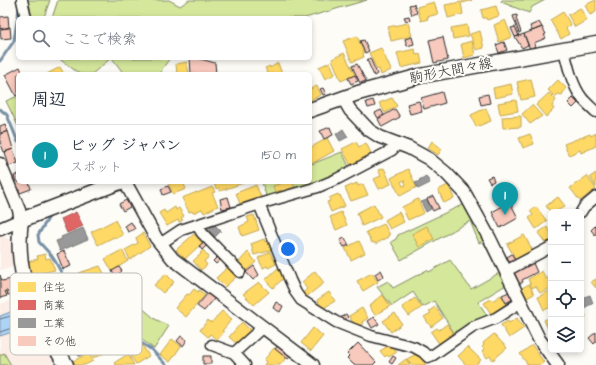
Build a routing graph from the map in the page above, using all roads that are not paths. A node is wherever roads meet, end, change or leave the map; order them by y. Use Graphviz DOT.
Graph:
graph roads {
  1 [pos="22,0"];
  2 [pos="26,16"];
  3 [pos="596,44"];
  4 [pos="564,50"];
  5 [pos="343,98"];
  6 [pos="312,109"];
  7 [pos="596,112"];
  8 [pos="399,143"];
  9 [pos="0,164"];
  10 [pos="115,184"];
  11 [pos="127,184"];
  12 [pos="596,197"];
  13 [pos="259,204"];
  14 [pos="583,209"];
  15 [pos="21,220"];
  16 [pos="197,225"];
  17 [pos="0,229"];
  18 [pos="160,244"];
  19 [pos="548,249"];
  20 [pos="506,271"];
  21 [pos="240,272"];
  22 [pos="22,273"];
  23 [pos="521,302"];
  24 [pos="263,327"];
  25 [pos="212,345"];
  26 [pos="234,353"];
  27 [pos="60,355"];
  28 [pos="66,365"];
  29 [pos="245,365"];
  30 [pos="313,365"];
  31 [pos="558,365"];
  1 -- 2 [label="street"];
  3 -- 4 [label="main road, 駒形大間々線"];
  4 -- 5 [label="main road, 駒形大間々線"];
  4 -- 7 [label="street"];
  5 -- 6 [label="main road, 駒形大間々線"];
  5 -- 8 [label="street"];
  8 -- 13 [label="street"];
  8 -- 20 [label="street"];
  9 -- 15 [label="street"];
  10 -- 15 [label="main road"];
  11 -- 18 [label="street"];
  12 -- 14 [label="street"];
  13 -- 16 [label="street"];
  13 -- 23 [label="street"];
  15 -- 17 [label="street"];
  15 -- 22 [label="main road"];
  16 -- 18 [label="street"];
  16 -- 21 [label="street"];
  18 -- 24 [label="street"];
  19 -- 20 [label="street"];
  20 -- 23 [label="street"];
  23 -- 31 [label="street"];
  24 -- 26 [label="street"];
  24 -- 30 [label="street"];
  25 -- 26 [label="street"];
  26 -- 29 [label="street"];
  27 -- 28 [label="main road"];
}
